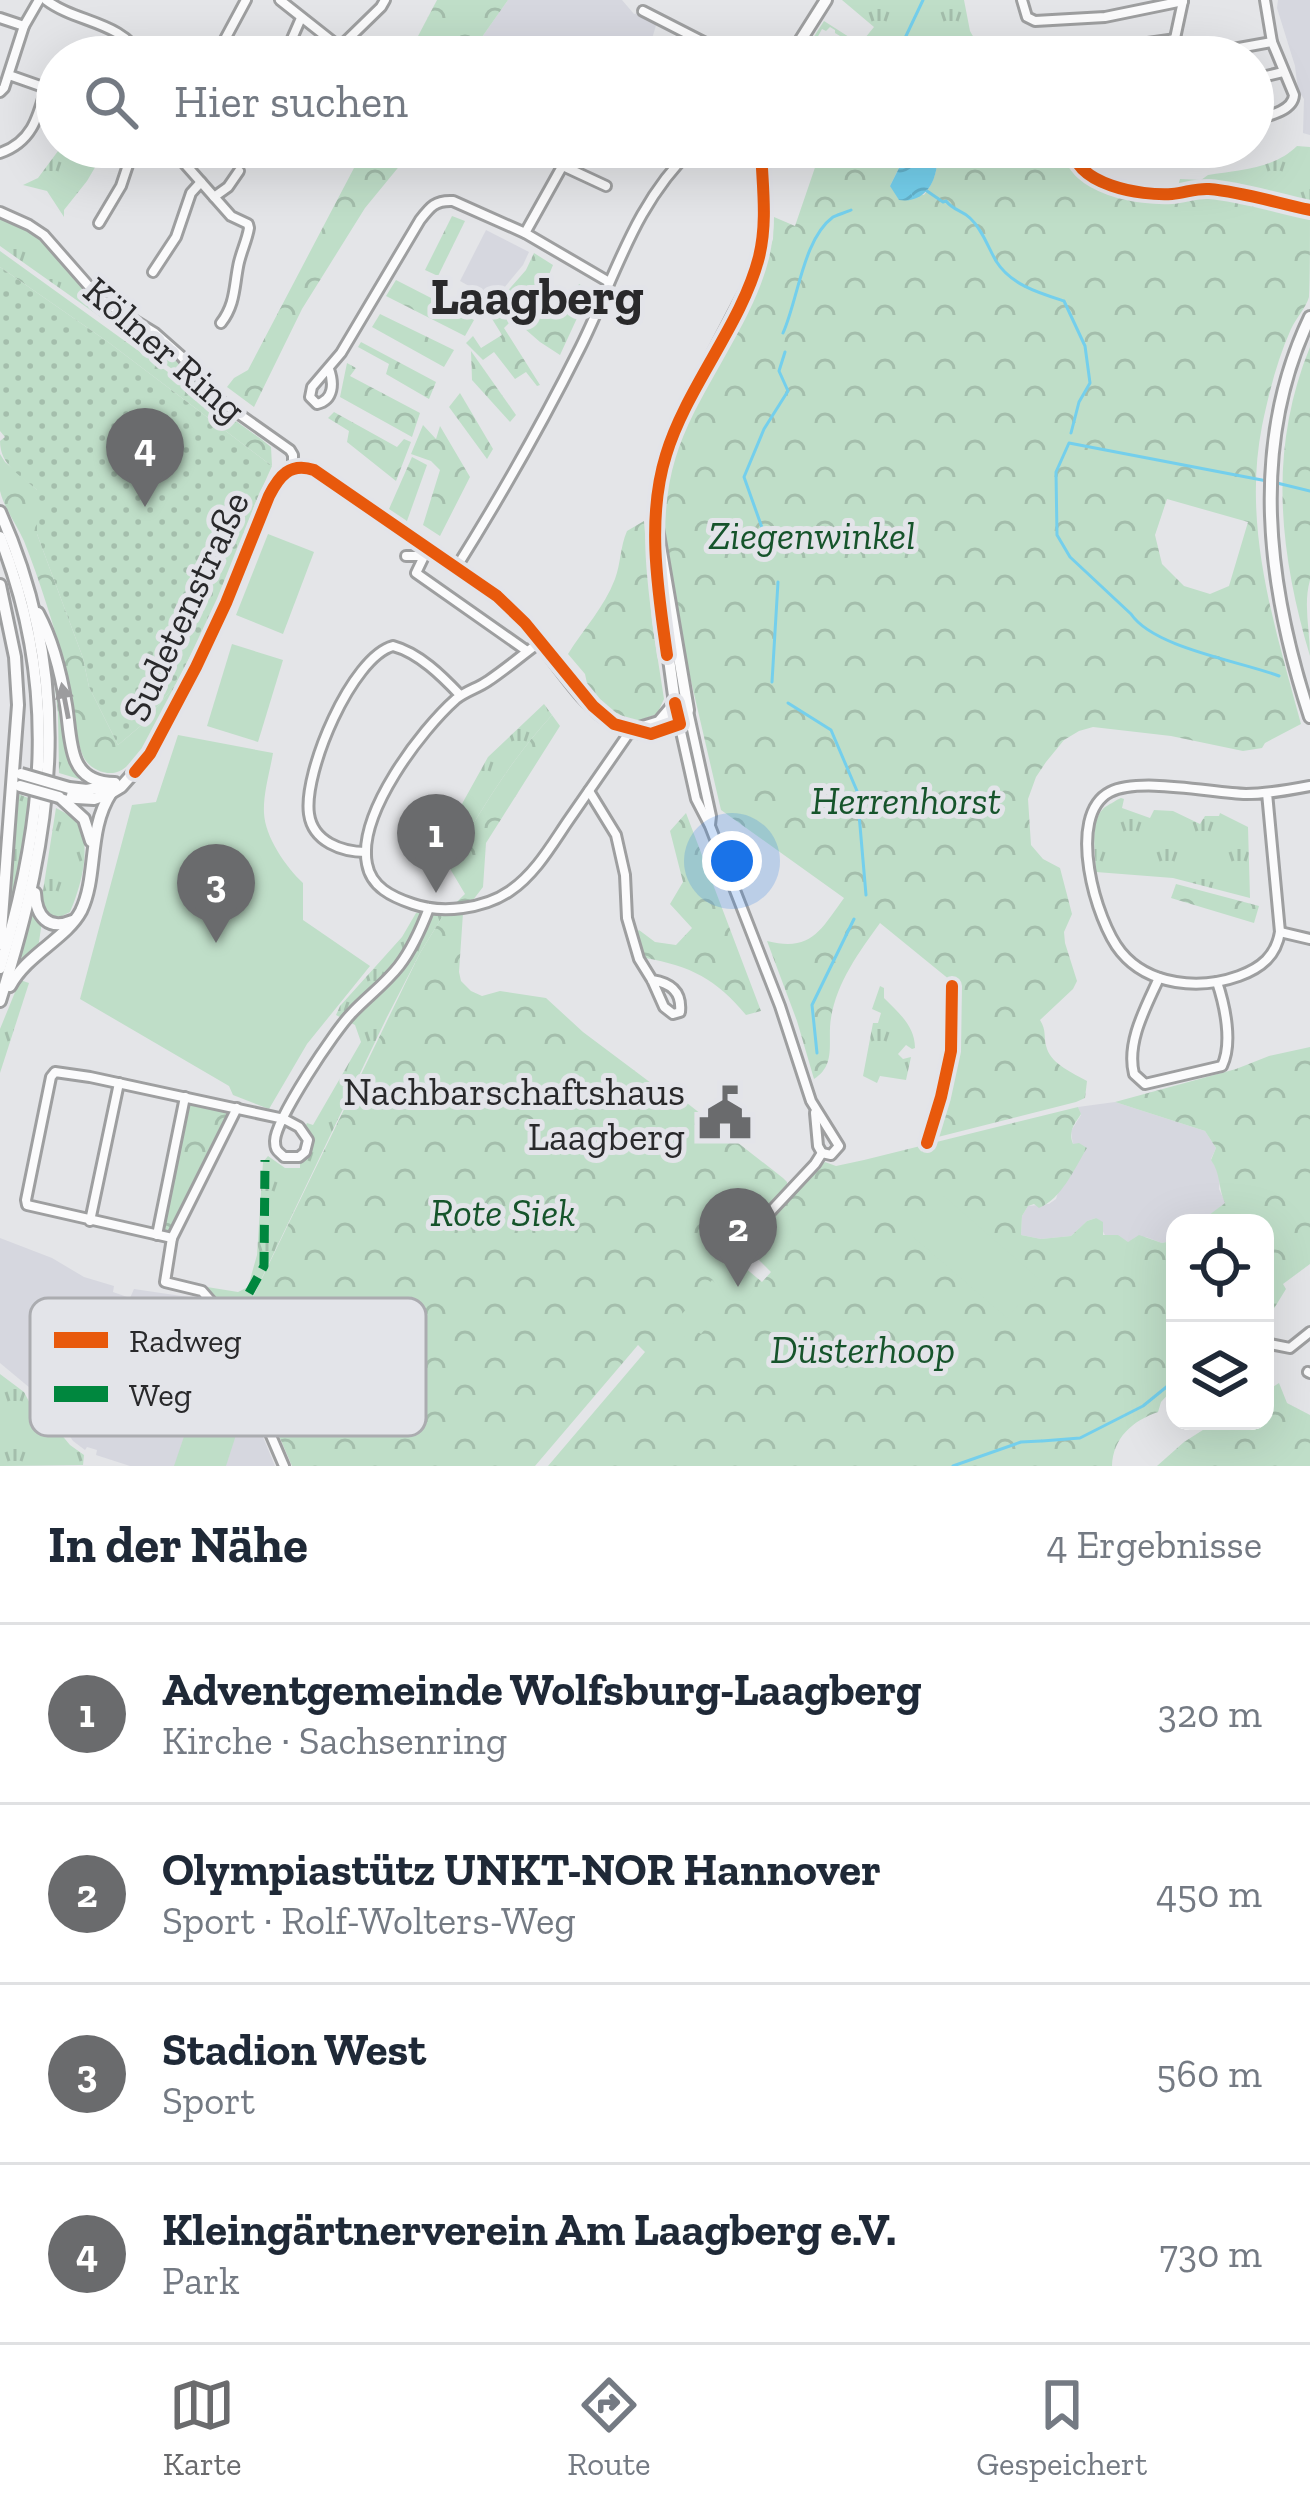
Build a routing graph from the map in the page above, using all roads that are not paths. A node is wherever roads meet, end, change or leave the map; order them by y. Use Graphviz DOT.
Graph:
graph roads {
  1 [pos="42,0"];
  2 [pos="246,0"];
  3 [pos="280,0"];
  4 [pos="385,0"];
  5 [pos="826,0"];
  6 [pos="1022,0"];
  7 [pos="1265,0"];
  8 [pos="1183,1"];
  9 [pos="643,10"];
  10 [pos="0,18"];
  11 [pos="301,18"];
  12 [pos="24,26"];
  13 [pos="125,36"];
  14 [pos="227,36"];
  15 [pos="293,36"];
  16 [pos="327,36"];
  17 [pos="352,36"];
  18 [pos="693,36"];
  19 [pos="803,36"];
  20 [pos="1177,36"];
  21 [pos="1270,36"];
  22 [pos="1274,50"];
  23 [pos="0,55"];
  24 [pos="13,60"];
  25 [pos="1283,72"];
  26 [pos="1274,74"];
  27 [pos="9,75"];
  28 [pos="36,84"];
  29 [pos="0,92"];
  30 [pos="1274,112"];
  31 [pos="36,116"];
  32 [pos="0,153"];
  33 [pos="127,168"];
  34 [pos="189,168"];
  35 [pos="562,168"];
  36 [pos="567,168"];
  37 [pos="673,168"];
  38 [pos="762,168"];
  39 [pos="239,171"];
  40 [pos="201,182"];
  41 [pos="606,186"];
  42 [pos="214,197"];
  43 [pos="0,212"];
  44 [pos="99,223"];
  45 [pos="525,232"];
  46 [pos="153,272"];
  47 [pos="608,282"];
  48 [pos="1310,316"];
  49 [pos="221,323"];
  50 [pos="329,369"];
  51 [pos="292,467"];
  52 [pos="0,512"];
  53 [pos="657,528"];
  54 [pos="0,537"];
  55 [pos="426,552"];
  56 [pos="406,556"];
  57 [pos="456,568"];
  58 [pos="0,585"];
  59 [pos="31,599"];
  60 [pos="541,641"];
  61 [pos="527,651"];
  62 [pos="460,695"];
  63 [pos="675,703"];
  64 [pos="688,710"];
  65 [pos="1310,717"];
  66 [pos="668,725"];
  67 [pos="16,730"];
  68 [pos="631,730"];
  69 [pos="692,732"];
  70 [pos="0,748"];
  71 [pos="10,777"];
  72 [pos="1310,786"];
  73 [pos="113,788"];
  74 [pos="589,791"];
  75 [pos="1267,794"];
  76 [pos="0,796"];
  77 [pos="66,797"];
  78 [pos="94,800"];
  79 [pos="8,826"];
  80 [pos="710,826"];
  81 [pos="366,851"];
  82 [pos="92,855"];
  83 [pos="35,874"];
  84 [pos="429,908"];
  85 [pos="75,920"];
  86 [pos="1280,932"];
  87 [pos="1310,939"];
  88 [pos="0,944"];
  89 [pos="0,968"];
  90 [pos="1159,977"];
  91 [pos="652,980"];
  92 [pos="1217,982"];
  93 [pos="0,1003"];
  94 [pos="118,1083"];
  95 [pos="185,1097"];
  96 [pos="238,1108"];
  97 [pos="815,1108"];
  98 [pos="284,1119"];
  99 [pos="822,1153"];
  100 [pos="90,1221"];
  101 [pos="157,1235"];
  102 [pos="172,1238"];
  103 [pos="730,1256"];
  104 [pos="208,1298"];
  105 [pos="1310,1332"];
  106 [pos="1274,1345"];
  107 [pos="271,1436"];
  108 [pos="284,1466"];
  1 -- 12 [label="street"];
  1 -- 13 [label="street"];
  2 -- 14 [label="street"];
  3 -- 11 [label="street"];
  4 -- 17 [label="street"];
  5 -- 19 [label="street"];
  6 -- 8 [label="street"];
  7 -- 21 [label="street"];
  8 -- 20 [label="street"];
  9 -- 18 [label="street"];
  10 -- 12 [label="street"];
  11 -- 15 [label="street"];
  11 -- 16 [label="street"];
  12 -- 24 [label="street"];
  22 -- 25 [label="street"];
  23 -- 24 [label="street"];
  24 -- 27 [label="street"];
  25 -- 26 [label="street"];
  25 -- 30 [label="street"];
  27 -- 28 [label="street"];
  27 -- 29 [label="street"];
  31 -- 32 [label="street"];
  33 -- 44 [label="street"];
  34 -- 40 [label="street"];
  35 -- 45 [label="street"];
  36 -- 41 [label="street"];
  37 -- 47 [label="street"];
  38 -- 53 [label="street"];
  39 -- 42 [label="street"];
  40 -- 42 [label="street"];
  40 -- 46 [label="street"];
  42 -- 49 [label="street"];
  43 -- 51 [label="street, Kölner Ring"];
  45 -- 47 [label="street"];
  45 -- 50 [label="street"];
  47 -- 57 [label="street"];
  48 -- 65 [label="street"];
  51 -- 55 [label="street"];
  51 -- 73 [label="street, Sudetenstraße"];
  52 -- 59 [label="street"];
  53 -- 63 [label="street"];
  53 -- 64 [label="street"];
  54 -- 89 [label="street"];
  55 -- 56 [label="street"];
  55 -- 57 [label="street"];
  55 -- 61 [label="street"];
  57 -- 60 [label="street"];
  58 -- 67 [label="street"];
  73 -- 59 [label="street, one-way"];
  59 -- 83 [label="street"];
  60 -- 61 [label="street"];
  60 -- 68 [label="street"];
  61 -- 62 [label="street"];
  62 -- 81 [label="street"];
  62 -- 81 [label="street"];
  63 -- 66 [label="street"];
  63 -- 66 [label="street"];
  64 -- 66 [label="street"];
  64 -- 69 [label="street"];
  66 -- 68 [label="street"];
  66 -- 69 [label="street"];
  66 -- 80 [label="street"];
  67 -- 70 [label="street"];
  67 -- 71 [label="street"];
  68 -- 74 [label="street"];
  69 -- 80 [label="street"];
  71 -- 77 [label="street, bridge"];
  71 -- 79 [label="street"];
  72 -- 75 [label="street"];
  73 -- 78 [label="street"];
  73 -- 78 [label="street"];
  74 -- 84 [label="street"];
  74 -- 91 [label="street"];
  75 -- 86 [label="street"];
  75 -- 90 [label="street"];
  76 -- 79 [label="street"];
  77 -- 78 [label="street"];
  77 -- 82 [label="street"];
  78 -- 82 [label="street"];
  79 -- 88 [label="street"];
  80 -- 97 [label="street"];
  81 -- 84 [label="street"];
  82 -- 85 [label="street"];
  83 -- 85 [label="street"];
  83 -- 93 [label="street"];
  84 -- 98 [label="street"];
  85 -- 93 [label="street"];
  86 -- 87 [label="street"];
  86 -- 92 [label="street"];
  90 -- 92 [label="street"];
  90 -- 92 [label="street"];
  91 -- 91 [label="street"];
  94 -- 95 [label="street"];
  94 -- 100 [label="street"];
  94 -- 100 [label="street"];
  95 -- 96 [label="street"];
  95 -- 101 [label="street"];
  96 -- 98 [label="street"];
  96 -- 102 [label="street"];
  97 -- 99 [label="street"];
  97 -- 99 [label="street"];
  98 -- 98 [label="street"];
  99 -- 103 [label="street"];
  100 -- 101 [label="street"];
  101 -- 102 [label="street"];
  102 -- 104 [label="street"];
  105 -- 106 [label="street"];
  107 -- 108 [label="street"];
}
